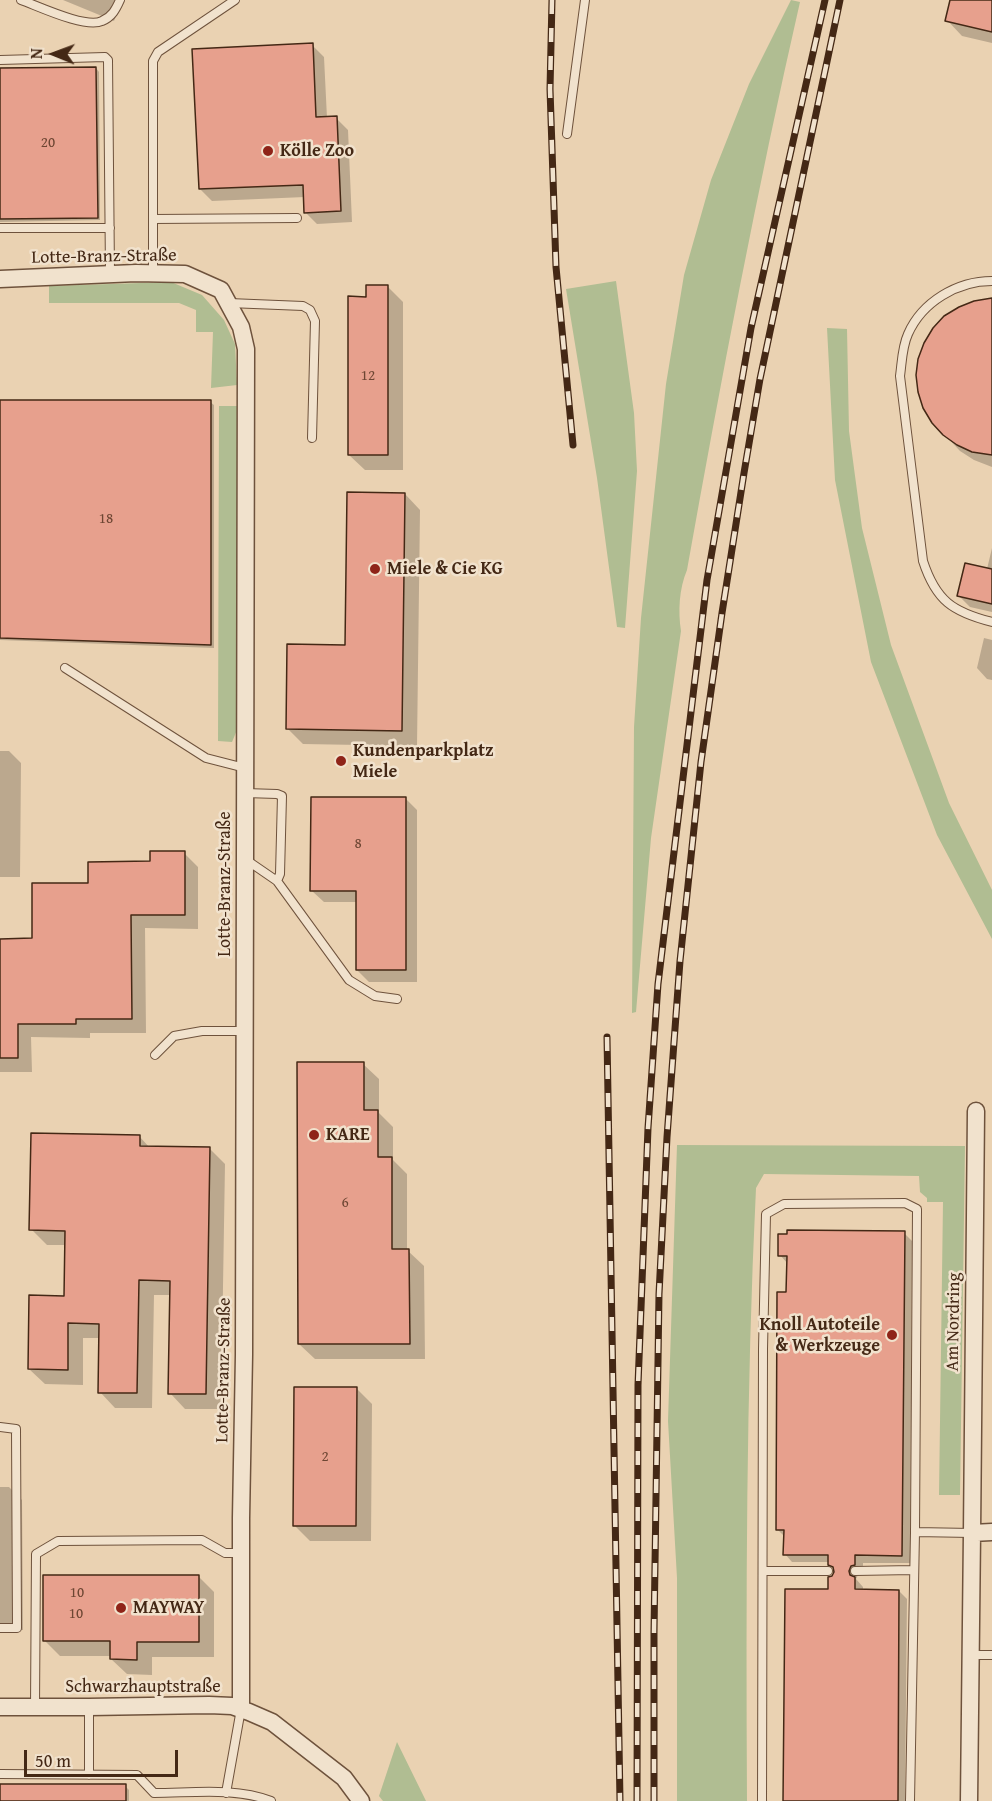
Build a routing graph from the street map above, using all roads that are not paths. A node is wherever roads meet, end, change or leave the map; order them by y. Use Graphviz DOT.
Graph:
graph roads {
  1 [pos="21,0"];
  2 [pos="120,0"];
  3 [pos="235,0"];
  4 [pos="585,0"];
  5 [pos="0,60"];
  6 [pos="567,134"];
  7 [pos="297,218"];
  8 [pos="153,219"];
  9 [pos="0,228"];
  10 [pos="110,228"];
  11 [pos="153,273"];
  12 [pos="110,274"];
  13 [pos="0,279"];
  14 [pos="992,281"];
  15 [pos="228,303"];
  16 [pos="312,438"];
  17 [pos="992,622"];
  18 [pos="65,668"];
  19 [pos="245,768"];
  20 [pos="245,793"];
  21 [pos="245,858"];
  22 [pos="277,881"];
  23 [pos="397,999"];
  24 [pos="245,1031"];
  25 [pos="155,1055"];
  26 [pos="976,1111"];
  27 [pos="0,1427"];
  28 [pos="915,1532"];
  29 [pos="972,1533"];
  30 [pos="992,1533"];
  31 [pos="241,1553"];
  32 [pos="913,1570"];
  33 [pos="763,1571"];
  34 [pos="828,1571"];
  35 [pos="855,1571"];
  36 [pos="0,1628"];
  37 [pos="992,1654"];
  38 [pos="969,1655"];
  39 [pos="0,1707"];
  40 [pos="35,1707"];
  41 [pos="89,1707"];
  42 [pos="241,1709"];
  43 [pos="0,1774"];
  44 [pos="89,1774"];
  45 [pos="226,1793"];
  46 [pos="271,1801"];
  47 [pos="361,1801"];
  48 [pos="762,1801"];
  49 [pos="909,1801"];
  50 [pos="969,1801"];
  1 -- 2 [label="lane"];
  3 -- 8 [label="lane"];
  4 -- 6 [label="lane"];
  5 -- 10 [label="lane"];
  7 -- 8 [label="lane"];
  8 -- 11 [label="lane"];
  9 -- 10 [label="lane"];
  10 -- 12 [label="lane"];
  11 -- 12 [label="street, Lotte-Branz-Straße"];
  11 -- 15 [label="street, Lotte-Branz-Straße"];
  12 -- 13 [label="street, Lotte-Branz-Straße"];
  14 -- 17 [label="lane"];
  15 -- 16 [label="lane"];
  15 -- 19 [label="street, Lotte-Branz-Straße"];
  18 -- 19 [label="lane"];
  19 -- 20 [label="street, Lotte-Branz-Straße"];
  20 -- 21 [label="street, Lotte-Branz-Straße"];
  20 -- 22 [label="lane"];
  21 -- 22 [label="lane"];
  21 -- 24 [label="street, Lotte-Branz-Straße"];
  22 -- 23 [label="lane"];
  24 -- 25 [label="lane"];
  24 -- 31 [label="street, Lotte-Branz-Straße"];
  26 -- 29 [label="street, Am Nordring"];
  27 -- 36 [label="lane"];
  28 -- 29 [label="lane"];
  28 -- 32 [label="lane"];
  28 -- 33 [label="lane"];
  29 -- 30 [label="street"];
  29 -- 38 [label="street, Am Nordring"];
  31 -- 40 [label="lane"];
  31 -- 42 [label="street, Lotte-Branz-Straße"];
  32 -- 35 [label="lane"];
  32 -- 49 [label="lane"];
  33 -- 34 [label="lane"];
  33 -- 48 [label="lane"];
  37 -- 38 [label="lane"];
  38 -- 50 [label="street, Am Nordring"];
  39 -- 40 [label="street, Schwarzhauptstraße"];
  40 -- 41 [label="street, Schwarzhauptstraße"];
  41 -- 42 [label="street, Schwarzhauptstraße"];
  41 -- 44 [label="lane"];
  42 -- 45 [label="lane"];
  42 -- 47 [label="street, Schwarzhauptstraße"];
  43 -- 44 [label="lane"];
  44 -- 45 [label="lane"];
  45 -- 46 [label="lane"];
}
